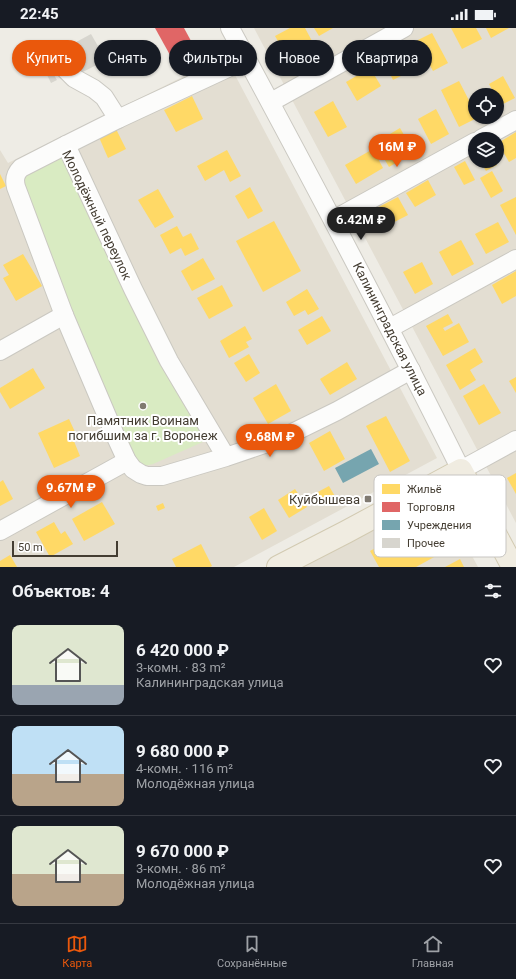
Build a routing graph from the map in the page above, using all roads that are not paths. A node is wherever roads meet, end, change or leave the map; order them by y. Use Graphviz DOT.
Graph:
graph roads {
  1 [pos="230,28"];
  2 [pos="404,28"];
  3 [pos="237,40"];
  4 [pos="72,76"];
  5 [pos="210,76"];
  6 [pos="256,76"];
  7 [pos="271,102"];
  8 [pos="118,119"];
  9 [pos="516,120"];
  10 [pos="494,132"];
  11 [pos="66,145"];
  12 [pos="468,146"];
  13 [pos="333,220"];
  14 [pos="516,258"];
  15 [pos="64,315"];
  16 [pos="390,328"];
  17 [pos="0,351"];
  18 [pos="412,370"];
  19 [pos="516,440"];
  20 [pos="226,457"];
  21 [pos="127,461"];
  22 [pos="461,470"];
  23 [pos="452,475"];
  24 [pos="464,475"];
  25 [pos="374,517"];
  26 [pos="0,532"];
  27 [pos="506,554"];
  28 [pos="278,567"];
  29 [pos="513,567"];
  1 -- 3 [label="street, Калининградская улица"];
  2 -- 7 [label="street"];
  4 -- 8 [label="street"];
  5 -- 8 [label="street"];
  6 -- 7 [label="street, Калининградская улица"];
  7 -- 13 [label="street, Калининградская улица"];
  8 -- 11 [label="street"];
  9 -- 10 [label="street"];
  11 -- 15 [label="street, Молодёжный переулок"];
  11 -- 20 [label="street, Молодёжный переулок"];
  12 -- 13 [label="street"];
  13 -- 16 [label="street, Калининградская улица"];
  14 -- 16 [label="street"];
  15 -- 17 [label="street"];
  15 -- 21 [label="street, Молодёжный переулок"];
  16 -- 18 [label="street, Калининградская улица"];
  18 -- 20 [label="street"];
  18 -- 22 [label="street, Калининградская улица"];
  19 -- 22 [label="street"];
  20 -- 21 [label="street"];
  21 -- 26 [label="street"];
  22 -- 23 [label="main road"];
  22 -- 24 [label="main road, Калининградская улица"];
  25 -- 28 [label="main road"];
  27 -- 29 [label="main road, Калининградская улица"];
}
